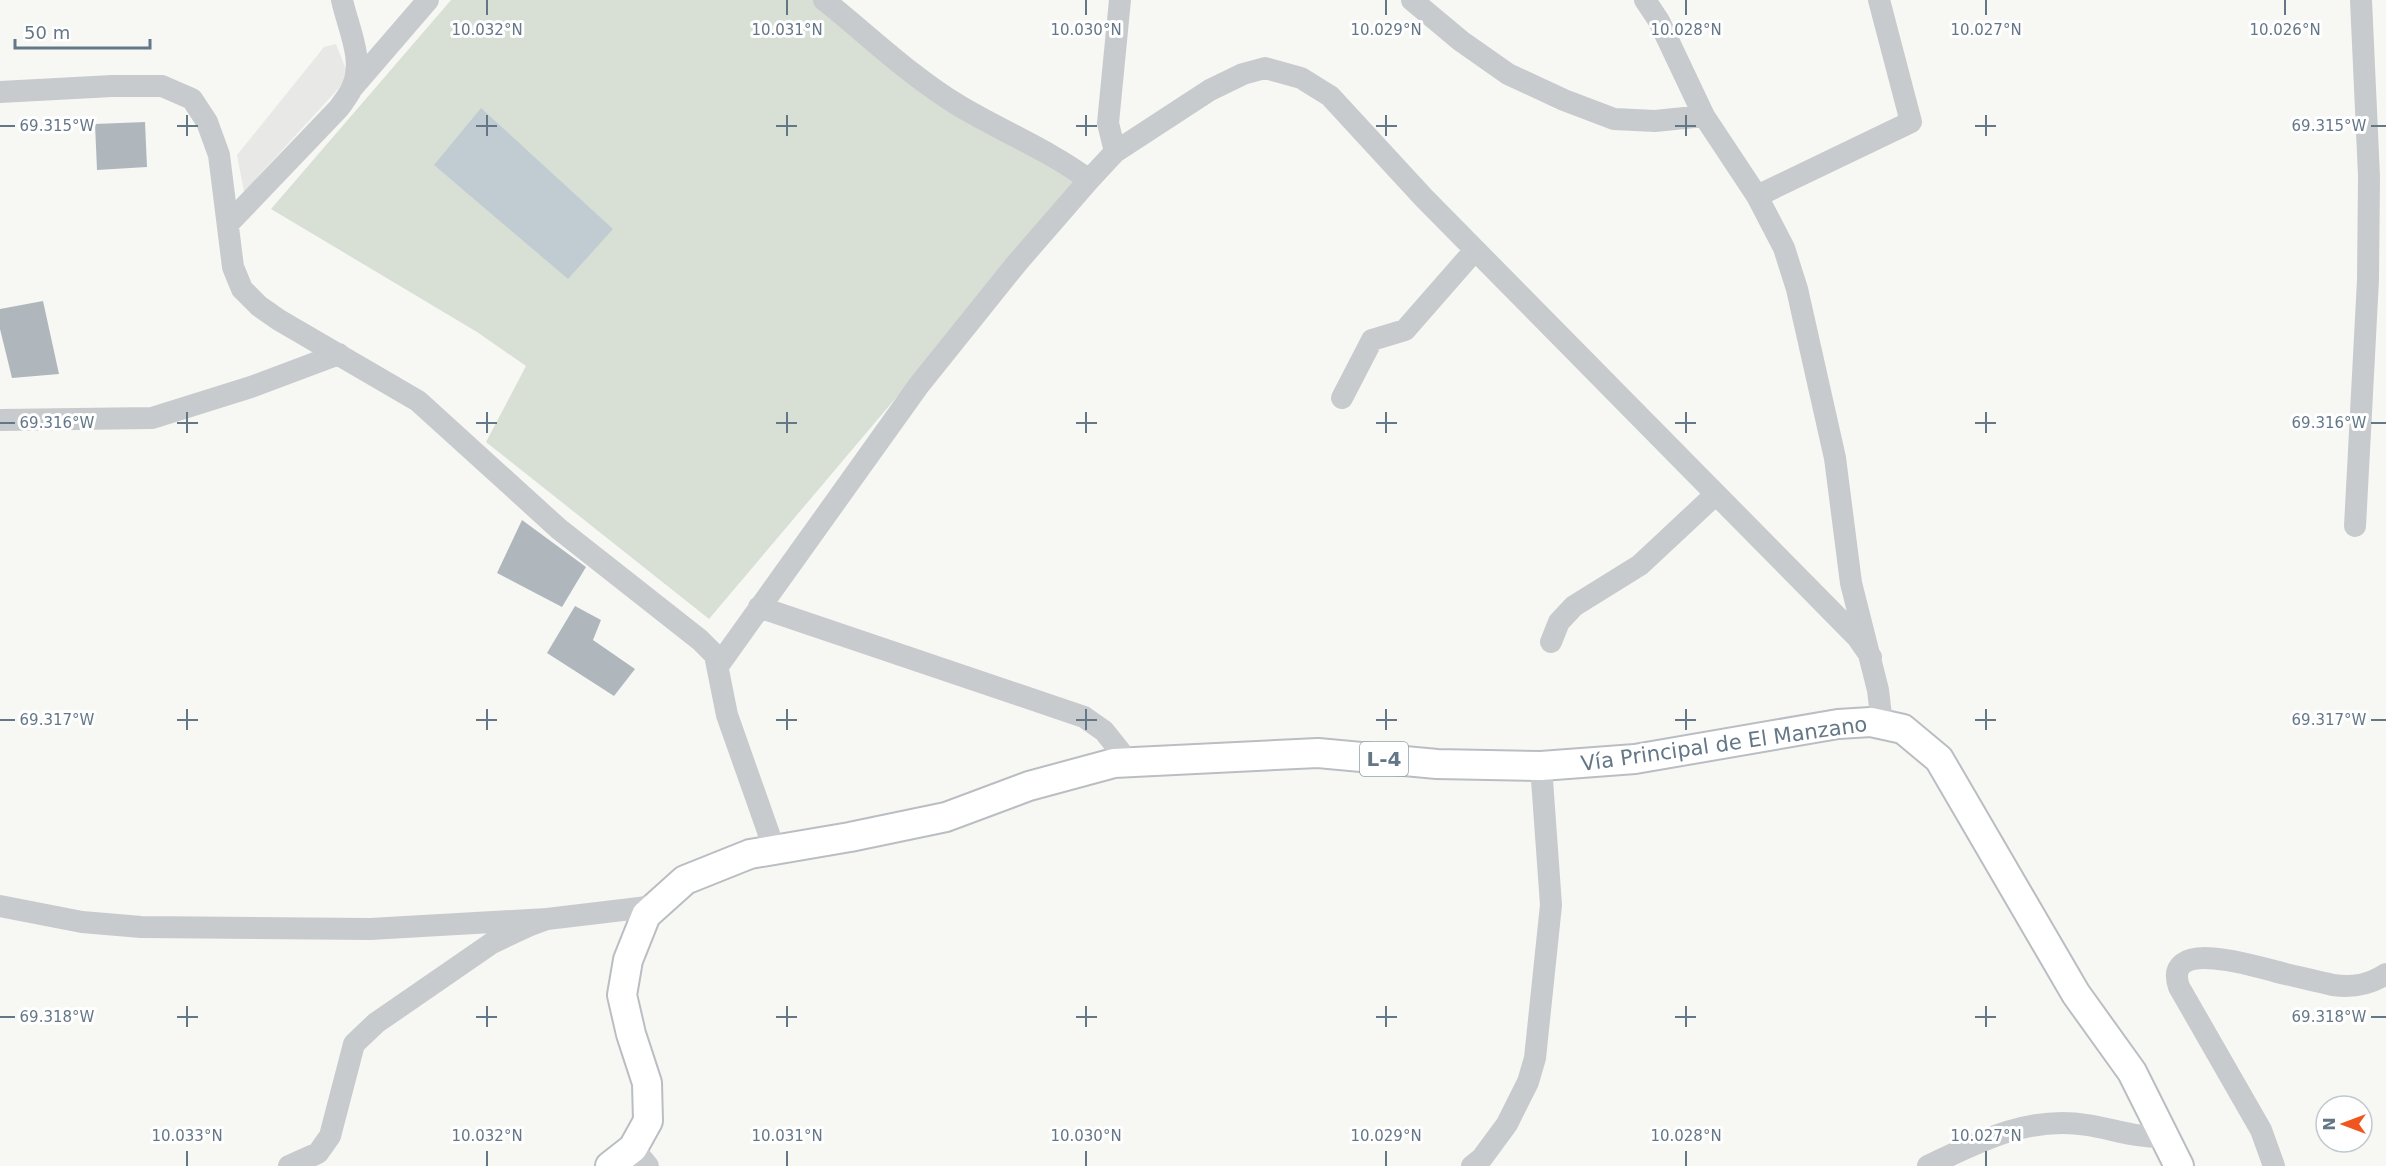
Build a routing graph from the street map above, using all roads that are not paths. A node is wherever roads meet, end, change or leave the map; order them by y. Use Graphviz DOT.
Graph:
graph roads {
  1 [pos="342,0"];
  2 [pos="428,0"];
  3 [pos="824,0"];
  4 [pos="1120,0"];
  5 [pos="1412,0"];
  6 [pos="1645,0"];
  7 [pos="1880,0"];
  8 [pos="2361,0"];
  9 [pos="352,88"];
  10 [pos="0,92"];
  11 [pos="1704,116"];
  12 [pos="1115,152"];
  13 [pos="1089,180"];
  14 [pos="2377,183"];
  15 [pos="1758,196"];
  16 [pos="229,224"];
  17 [pos="1475,250"];
  18 [pos="339,354"];
  19 [pos="1342,398"];
  20 [pos="0,420"];
  21 [pos="1716,494"];
  22 [pos="2355,526"];
  23 [pos="759,607"];
  24 [pos="1551,642"];
  25 [pos="1871,657"];
  26 [pos="718,666"];
  27 [pos="1882,724"];
  28 [pos="1114,763"];
  29 [pos="1541,766"];
  30 [pos="750,854"];
  31 [pos="0,906"];
  32 [pos="656,906"];
  33 [pos="547,919"];
  34 [pos="2386,974"];
  35 [pos="2164,1137"];
  36 [pos="641,1157"];
  37 [pos="289,1166"];
  38 [pos="610,1166"];
  39 [pos="1472,1166"];
  40 [pos="1928,1166"];
  41 [pos="2178,1166"];
  42 [pos="2274,1166"];
  1 -- 9 [label="street"];
  2 -- 9 [label="street"];
  3 -- 13 [label="street"];
  4 -- 12 [label="street"];
  5 -- 11 [label="street"];
  6 -- 11 [label="street"];
  7 -- 15 [label="street"];
  8 -- 14 [label="street"];
  9 -- 16 [label="street"];
  10 -- 16 [label="street"];
  11 -- 15 [label="street"];
  12 -- 13 [label="street"];
  12 -- 17 [label="street"];
  13 -- 23 [label="street"];
  14 -- 22 [label="street"];
  15 -- 25 [label="street"];
  16 -- 18 [label="street"];
  17 -- 19 [label="street"];
  17 -- 21 [label="street"];
  18 -- 20 [label="street"];
  18 -- 26 [label="street"];
  21 -- 24 [label="street"];
  21 -- 25 [label="street"];
  23 -- 26 [label="street"];
  23 -- 28 [label="street"];
  25 -- 27 [label="street"];
  26 -- 30 [label="street"];
  27 -- 29 [label="main road, Vía Principal de El Manzano / L-4"];
  27 -- 35 [label="main road, Vía Principal de El Manzano / L-4"];
  28 -- 29 [label="main road, Vía Principal de El Manzano / L-4"];
  28 -- 30 [label="main road, Vía Principal de El Manzano / L-4"];
  29 -- 39 [label="street"];
  30 -- 32 [label="main road, Vía Principal de El Manzano / L-4"];
  31 -- 33 [label="street"];
  32 -- 33 [label="street"];
  32 -- 36 [label="main road, Vía Principal de El Manzano / L-4"];
  33 -- 37 [label="street"];
  34 -- 42 [label="street"];
  35 -- 40 [label="street"];
  35 -- 41 [label="main road, Vía Principal de El Manzano / L-4"];
  36 -- 38 [label="main road, Vía Principal de El Manzano / L-4"];
}
